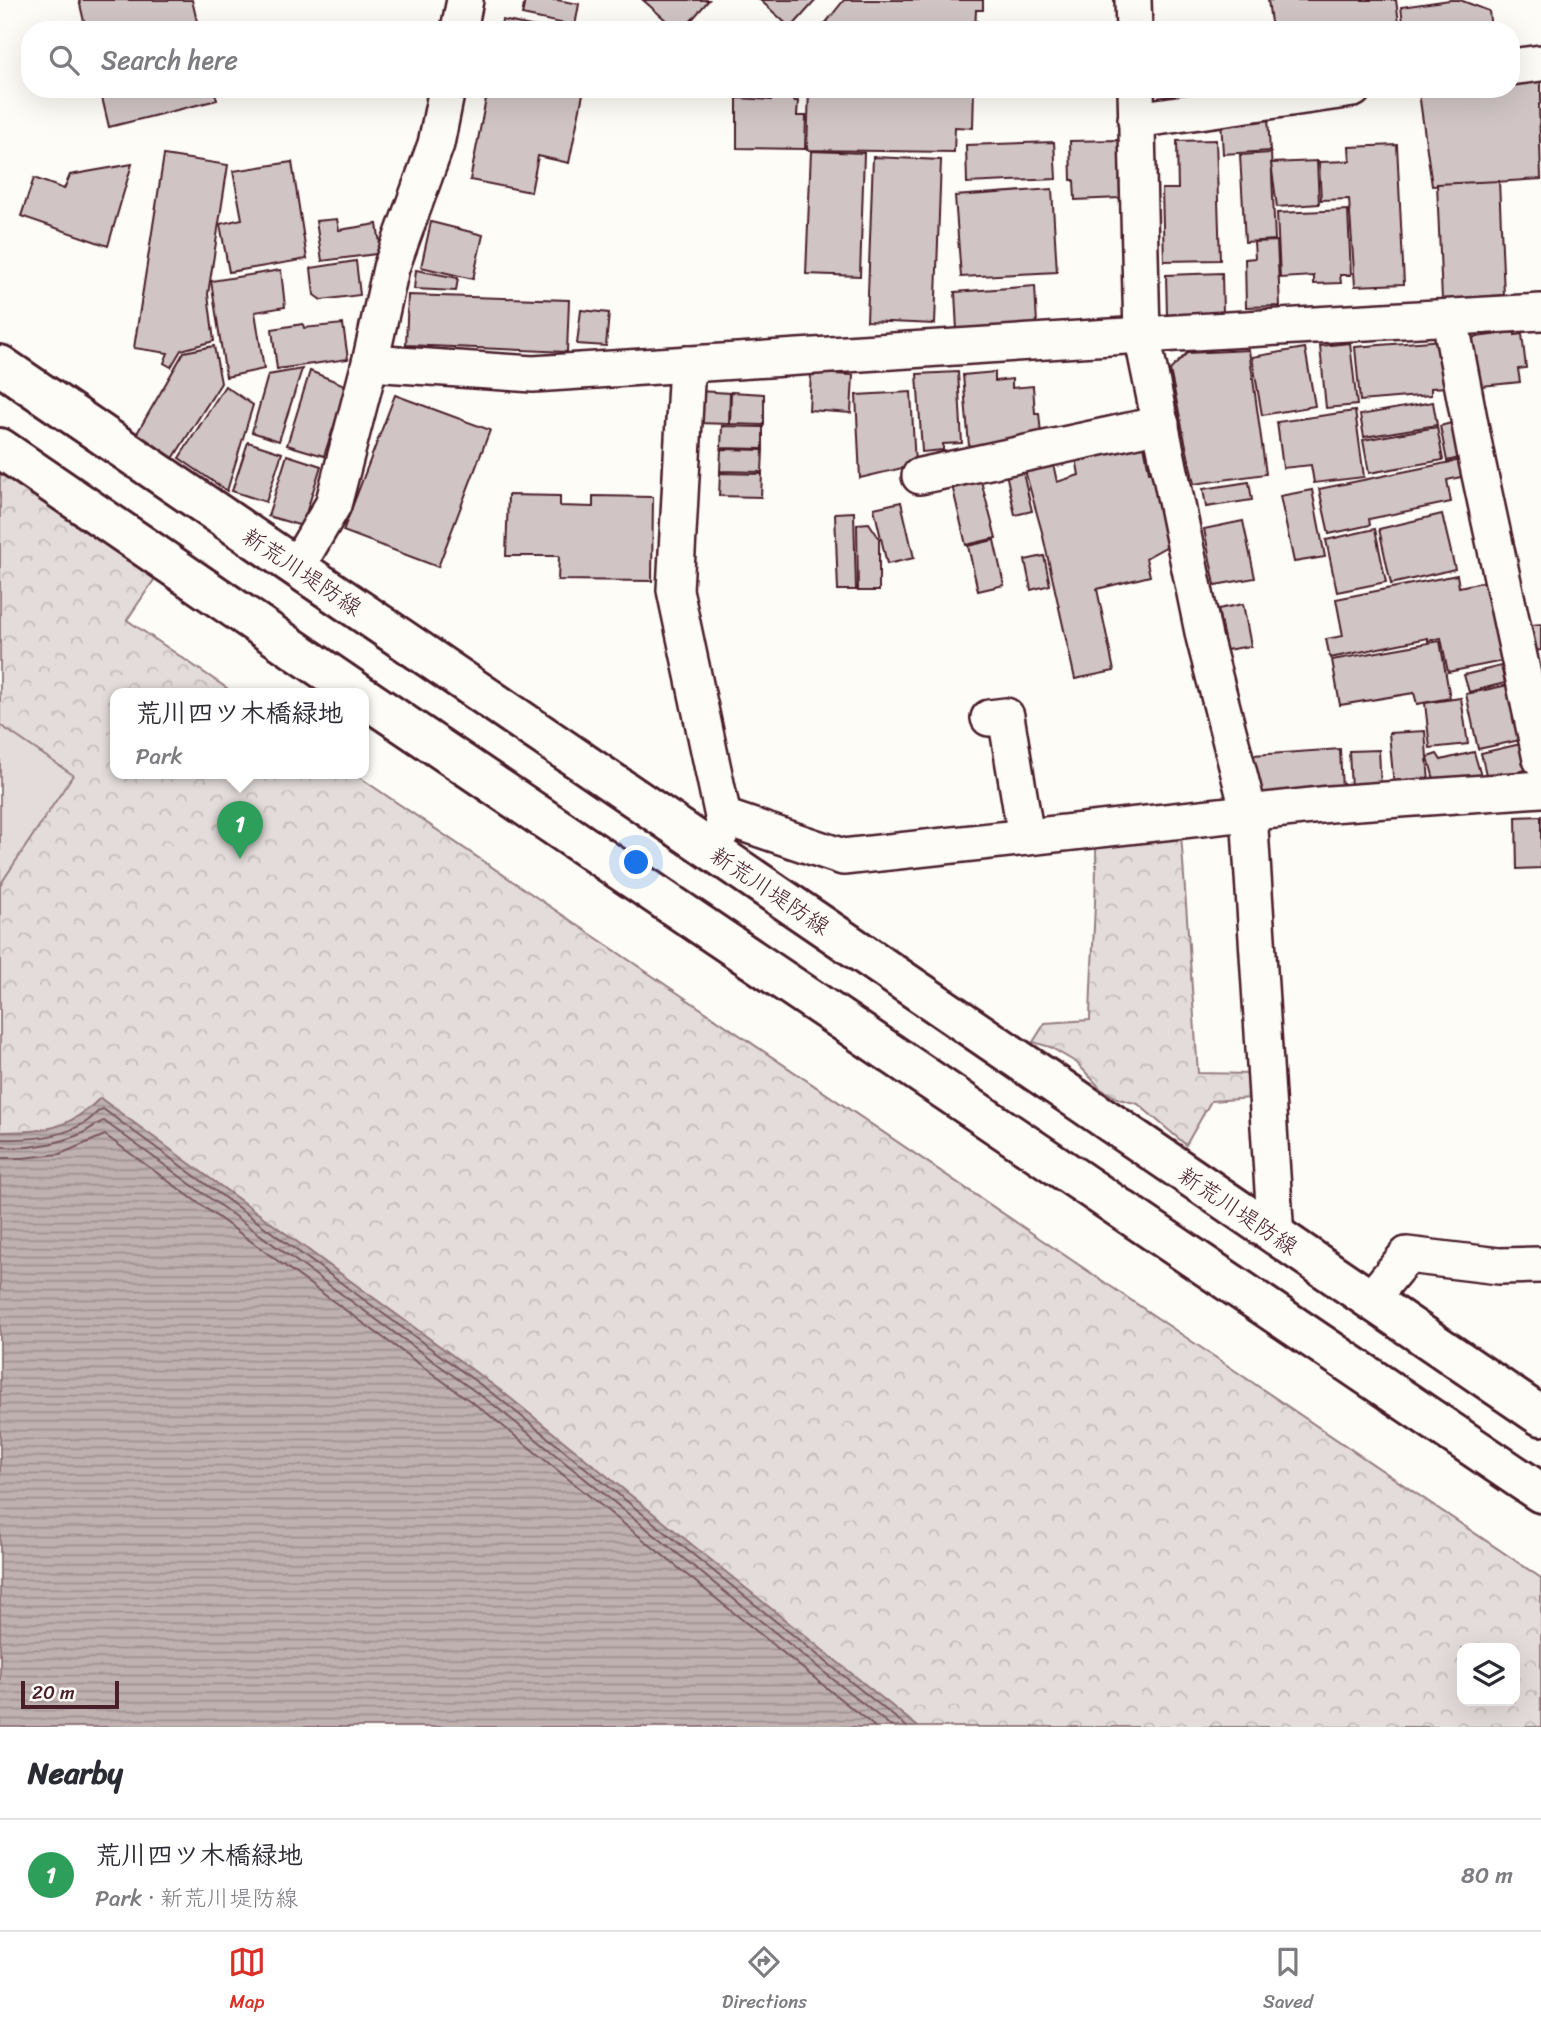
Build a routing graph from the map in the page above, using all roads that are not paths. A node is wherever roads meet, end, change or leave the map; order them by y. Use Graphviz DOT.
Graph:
graph roads {
  1 [pos="465,0"];
  2 [pos="1133,0"];
  3 [pos="461,21"];
  4 [pos="1134,21"];
  5 [pos="1541,63"];
  6 [pos="1520,66"];
  7 [pos="445,98"];
  8 [pos="1223,98"];
  9 [pos="1136,104"];
  10 [pos="1541,312"];
  11 [pos="1450,319"];
  12 [pos="1142,335"];
  13 [pos="370,363"];
  14 [pos="687,364"];
  15 [pos="0,365"];
  16 [pos="1161,424"];
  17 [pos="0,447"];
  18 [pos="920,476"];
  19 [pos="296,568"];
  20 [pos="351,688"];
  21 [pos="369,700"];
  22 [pos="989,718"];
  23 [pos="1541,759"];
  24 [pos="1541,789"];
  25 [pos="1249,813"];
  26 [pos="1027,837"];
  27 [pos="717,838"];
  28 [pos="1276,1237"];
  29 [pos="1541,1265"];
  30 [pos="1370,1300"];
  31 [pos="1541,1416"];
  32 [pos="1541,1493"];
  1 -- 3 [label="street"];
  2 -- 4 [label="street"];
  5 -- 6 [label="street"];
  7 -- 13 [label="street"];
  8 -- 9 [label="street"];
  9 -- 12 [label="street"];
  10 -- 11 [label="street"];
  11 -- 12 [label="street"];
  11 -- 23 [label="street"];
  12 -- 14 [label="street"];
  12 -- 16 [label="street"];
  13 -- 14 [label="street"];
  13 -- 19 [label="street"];
  14 -- 27 [label="street"];
  15 -- 19 [label="main road, 新荒川堤防線"];
  16 -- 18 [label="street"];
  16 -- 25 [label="street"];
  17 -- 20 [label="main road"];
  19 -- 27 [label="main road, 新荒川堤防線"];
  21 -- 32 [label="main road"];
  22 -- 26 [label="street"];
  24 -- 25 [label="street"];
  25 -- 26 [label="street"];
  25 -- 28 [label="street"];
  26 -- 27 [label="street"];
  27 -- 28 [label="main road, 新荒川堤防線"];
  28 -- 30 [label="main road, 新荒川堤防線"];
  29 -- 30 [label="street"];
  30 -- 31 [label="main road, 新荒川堤防線"];
}
